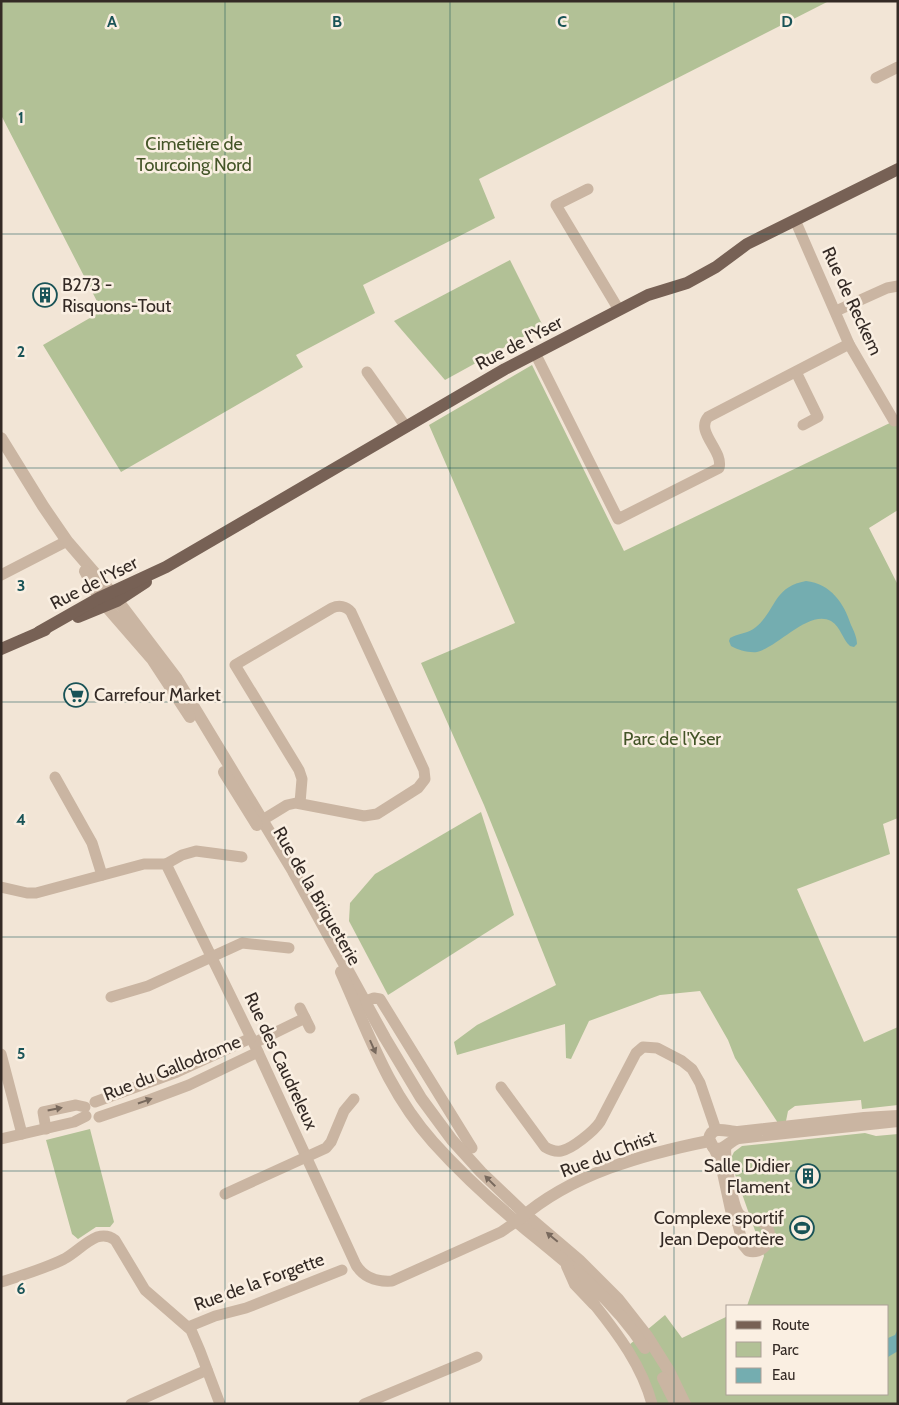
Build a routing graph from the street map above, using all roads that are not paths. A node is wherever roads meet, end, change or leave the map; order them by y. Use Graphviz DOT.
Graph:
graph roads {
  1 [pos="898,67"];
  2 [pos="876,78"];
  3 [pos="898,169"];
  4 [pos="588,189"];
  5 [pos="795,220"];
  6 [pos="898,286"];
  7 [pos="619,310"];
  8 [pos="836,311"];
  9 [pos="849,344"];
  10 [pos="535,353"];
  11 [pos="367,372"];
  12 [pos="796,372"];
  13 [pos="894,421"];
  14 [pos="803,425"];
  15 [pos="406,427"];
  16 [pos="1,438"];
  17 [pos="71,546"];
  18 [pos="1,575"];
  19 [pos="108,599"];
  20 [pos="1,649"];
  21 [pos="55,777"];
  22 [pos="300,803"];
  23 [pos="259,822"];
  24 [pos="242,857"];
  25 [pos="166,864"];
  26 [pos="102,875"];
  27 [pos="1,887"];
  28 [pos="289,948"];
  29 [pos="212,956"];
  30 [pos="344,978"];
  31 [pos="111,997"];
  32 [pos="366,1001"];
  33 [pos="305,1018"];
  34 [pos="362,1020"];
  35 [pos="254,1044"];
  36 [pos="1,1054"];
  37 [pos="501,1087"];
  38 [pos="354,1099"];
  39 [pos="89,1108"];
  40 [pos="898,1116"];
  41 [pos="898,1121"];
  42 [pos="46,1129"];
  43 [pos="22,1134"];
  44 [pos="1,1139"];
  45 [pos="719,1140"];
  46 [pos="472,1148"];
  47 [pos="306,1158"];
  48 [pos="225,1194"];
  49 [pos="521,1218"];
  50 [pos="564,1262"];
  51 [pos="342,1270"];
  52 [pos="1,1282"];
  53 [pos="618,1299"];
  54 [pos="594,1304"];
  55 [pos="618,1312"];
  56 [pos="607,1320"];
  57 [pos="638,1323"];
  58 [pos="188,1327"];
  59 [pos="477,1357"];
  60 [pos="207,1370"];
  61 [pos="131,1404"];
  62 [pos="220,1404"];
  63 [pos="364,1404"];
  64 [pos="652,1404"];
  65 [pos="676,1404"];
  66 [pos="685,1404"];
  1 -- 2 [label="street"];
  3 -- 5 [label="main road, Rue de l'Yser"];
  4 -- 7 [label="street"];
  5 -- 7 [label="main road, Rue de l'Yser"];
  5 -- 8 [label="street, Rue de Reckem"];
  6 -- 8 [label="street"];
  7 -- 10 [label="main road, Rue de l'Yser"];
  8 -- 9 [label="street, Rue de Reckem"];
  9 -- 12 [label="street"];
  9 -- 13 [label="street, Rue de Reckem"];
  10 -- 12 [label="street"];
  10 -- 15 [label="main road, Rue de l'Yser"];
  11 -- 15 [label="street"];
  12 -- 14 [label="street"];
  15 -- 19 [label="main road, Rue de l'Yser"];
  16 -- 17 [label="street, Rue de la Briqueterie"];
  17 -- 18 [label="street"];
  17 -- 19 [label="street, Rue de la Briqueterie"];
  19 -- 20 [label="main road, Rue de l'Yser"];
  19 -- 23 [label="street, Rue de la Briqueterie"];
  21 -- 26 [label="street"];
  22 -- 22 [label="street"];
  22 -- 23 [label="street"];
  23 -- 30 [label="street, Rue de la Briqueterie"];
  23 -- 32 [label="street, Rue de la Briqueterie"];
  24 -- 25 [label="street"];
  25 -- 26 [label="street"];
  25 -- 29 [label="street, Rue des Caudreleux"];
  26 -- 27 [label="street"];
  28 -- 29 [label="street"];
  29 -- 31 [label="street"];
  29 -- 35 [label="street, Rue des Caudreleux"];
  30 -- 32 [label="street"];
  30 -- 34 [label="street, Rue de la Briqueterie"];
  32 -- 34 [label="street"];
  32 -- 46 [label="street"];
  49 -- 32 [label="street, Rue de la Briqueterie, one-way"];
  33 -- 35 [label="street"];
  34 -- 49 [label="street, Rue de la Briqueterie, one-way"];
  35 -- 39 [label="street, Rue du Gallodrome"];
  39 -- 35 [label="street, Rue du Gallodrome, one-way"];
  35 -- 47 [label="street, Rue des Caudreleux"];
  36 -- 43 [label="street"];
  37 -- 45 [label="street"];
  38 -- 47 [label="street"];
  39 -- 42 [label="street"];
  42 -- 39 [label="street, one-way"];
  40 -- 45 [label="street, Rue du Christ"];
  41 -- 45 [label="street, Rue du Christ"];
  42 -- 43 [label="street"];
  43 -- 44 [label="street"];
  45 -- 45 [label="street"];
  45 -- 49 [label="street, Rue du Christ"];
  47 -- 48 [label="street"];
  47 -- 49 [label="street, Rue des Caudreleux"];
  49 -- 50 [label="street"];
  53 -- 49 [label="street, one-way"];
  50 -- 54 [label="street"];
  50 -- 55 [label="street"];
  51 -- 58 [label="street, Rue de la Forgette"];
  52 -- 58 [label="street"];
  53 -- 55 [label="street"];
  53 -- 57 [label="street"];
  54 -- 56 [label="street"];
  55 -- 56 [label="street"];
  55 -- 57 [label="street"];
  55 -- 65 [label="street"];
  56 -- 64 [label="street"];
  57 -- 66 [label="street"];
  58 -- 60 [label="street"];
  59 -- 63 [label="street"];
  60 -- 61 [label="street"];
  60 -- 62 [label="street"];
}
